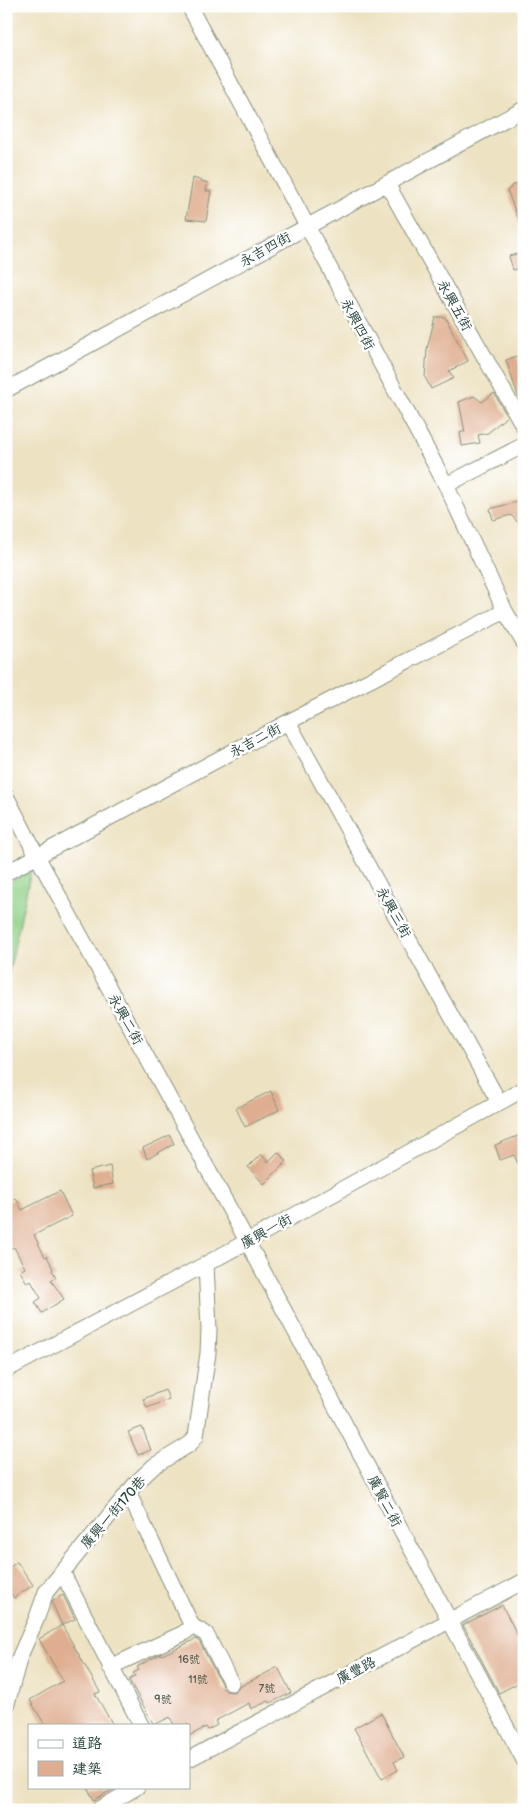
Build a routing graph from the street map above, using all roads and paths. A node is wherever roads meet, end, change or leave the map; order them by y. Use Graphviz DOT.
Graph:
graph roads {
  1 [pos="189,6"];
  2 [pos="522,113"];
  3 [pos="387,184"];
  4 [pos="306,227"];
  5 [pos="6,390"];
  6 [pos="524,427"];
  7 [pos="524,445"];
  8 [pos="446,485"];
  9 [pos="505,611"];
  10 [pos="524,643"];
  11 [pos="288,722"];
  12 [pos="6,796"];
  13 [pos="37,856"];
  14 [pos="6,873"];
  15 [pos="524,1088"];
  16 [pos="499,1102"];
  17 [pos="247,1241"];
  18 [pos="206,1264"];
  19 [pos="6,1370"];
  20 [pos="128,1492"];
  21 [pos="62,1572"];
  22 [pos="524,1581"];
  23 [pos="449,1621"];
  24 [pos="192,1626"];
  25 [pos="110,1667"];
  26 [pos="231,1683"];
  27 [pos="6,1707"];
  28 [pos="140,1724"];
  29 [pos="190,1758"];
  30 [pos="524,1760"];
  31 [pos="136,1788"];
  32 [pos="98,1810"];
  1 -- 4 [label="street, 永興四街"];
  2 -- 3 [label="street, 永吉四街"];
  3 -- 4 [label="street, 永吉四街"];
  3 -- 6 [label="street, 永興五街"];
  4 -- 5 [label="street, 永吉四街"];
  4 -- 8 [label="street, 永興四街"];
  7 -- 8 [label="street"];
  8 -- 9 [label="street, 永興四街"];
  9 -- 10 [label="street, 永興四街"];
  9 -- 11 [label="street, 永吉二街"];
  11 -- 13 [label="street, 永吉二街"];
  11 -- 16 [label="street, 永興三街"];
  12 -- 13 [label="street, 永興二街"];
  13 -- 14 [label="street, 永吉二街"];
  13 -- 17 [label="street, 永興二街"];
  15 -- 16 [label="street, 廣興一街"];
  16 -- 17 [label="street, 廣興一街"];
  17 -- 18 [label="street, 廣興一街"];
  17 -- 23 [label="street, 廣賢二街"];
  18 -- 19 [label="street, 廣興一街"];
  18 -- 20 [label="street, 廣興一街170巷"];
  20 -- 21 [label="street, 廣興一街170巷"];
  20 -- 24 [label="street"];
  21 -- 25 [label="street"];
  21 -- 27 [label="street, 廣興一街170巷"];
  22 -- 23 [label="street, 廣豐路"];
  23 -- 29 [label="street, 廣豐路"];
  23 -- 30 [label="street, 廣賢二街"];
  24 -- 25 [label="street"];
  24 -- 26 [label="street"];
  25 -- 28 [label="street"];
  31 -- 32 [label="street"];
}
